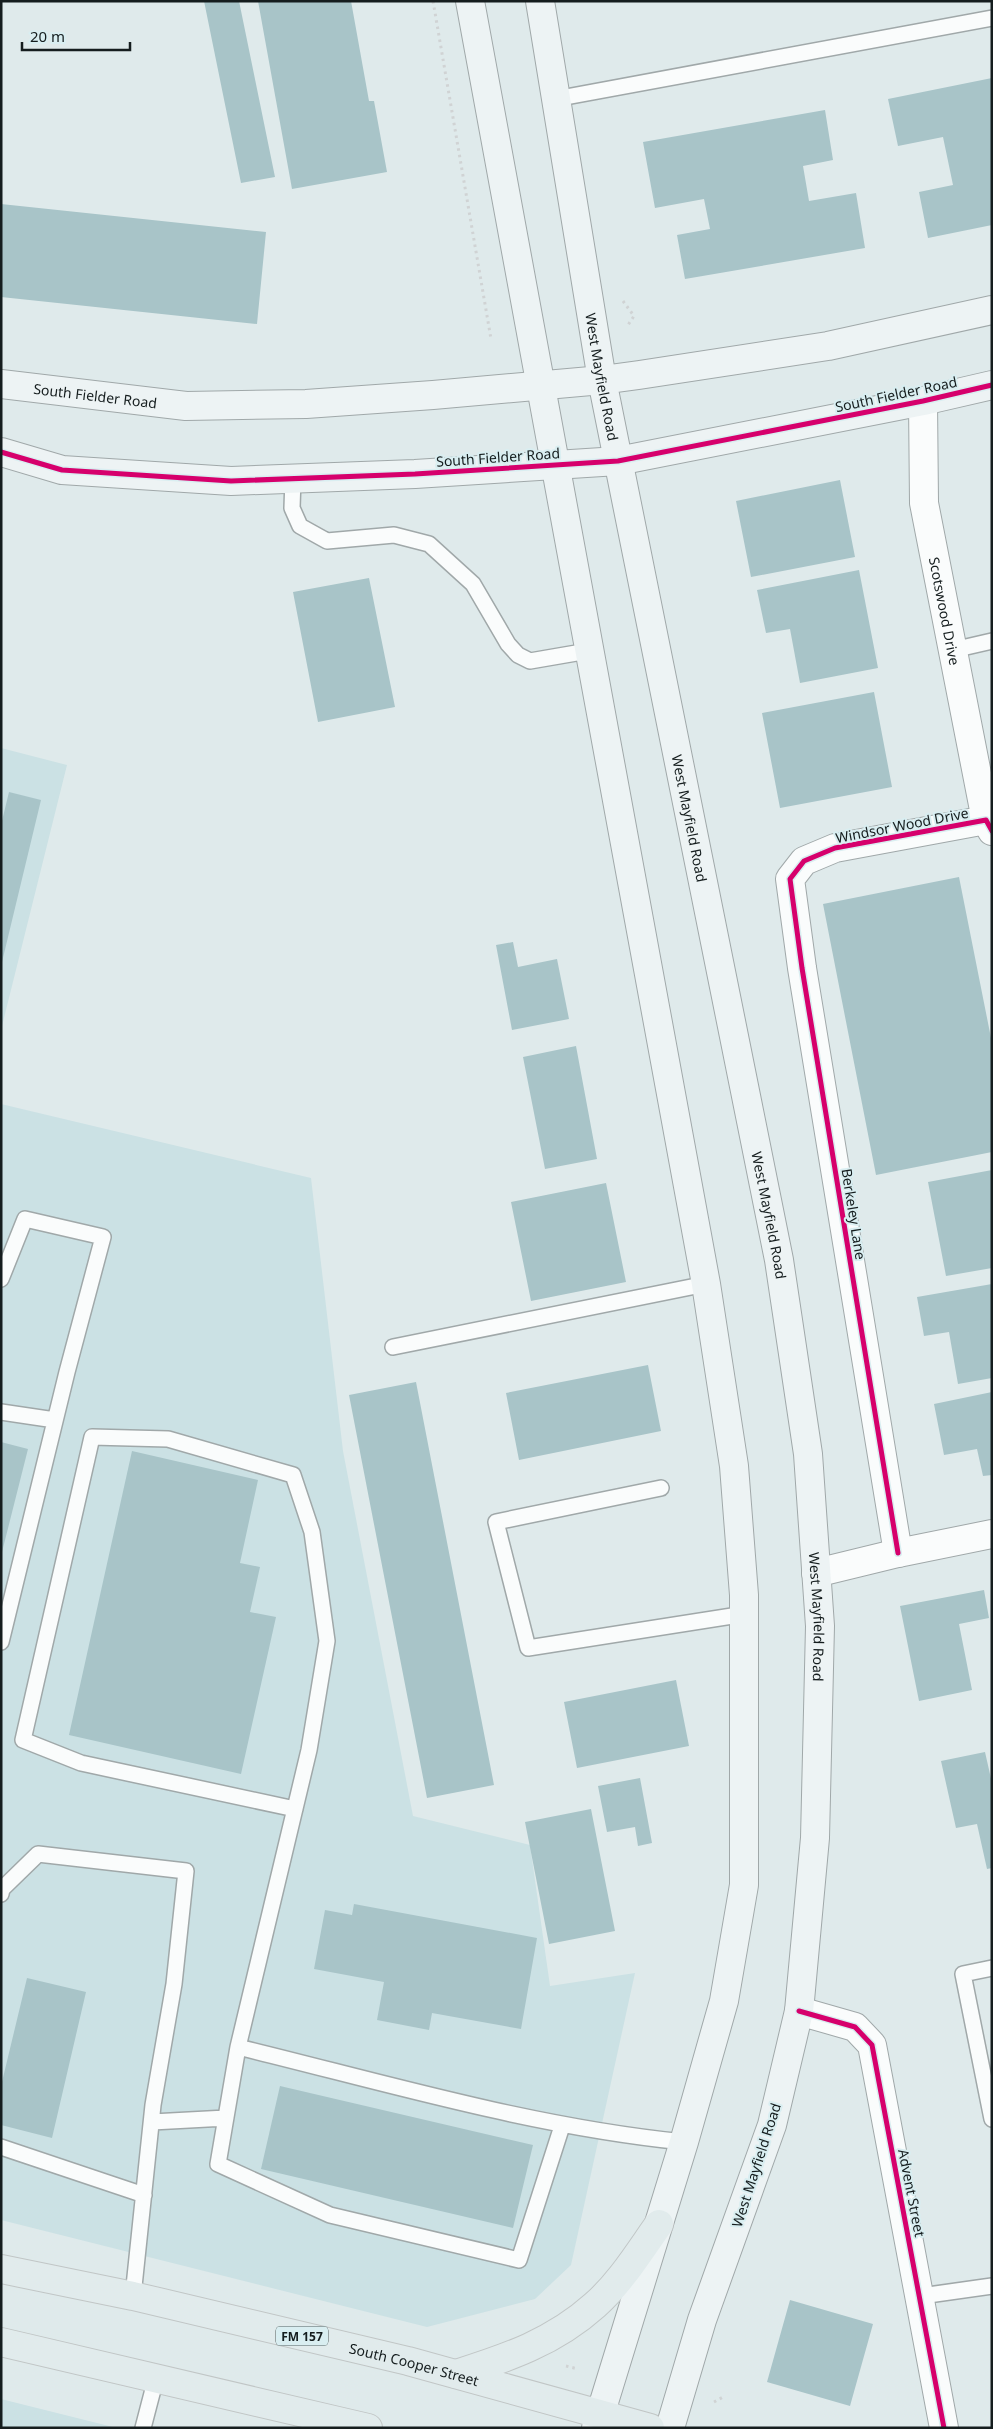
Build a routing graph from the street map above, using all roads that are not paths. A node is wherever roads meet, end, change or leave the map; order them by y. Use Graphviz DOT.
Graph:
graph roads {
  1 [pos="470,1"];
  2 [pos="540,1"];
  3 [pos="992,18"];
  4 [pos="555,99"];
  5 [pos="992,310"];
  6 [pos="602,380"];
  7 [pos="1,384"];
  8 [pos="992,385"];
  9 [pos="540,386"];
  10 [pos="922,401"];
  11 [pos="1,452"];
  12 [pos="618,461"];
  13 [pos="554,465"];
  14 [pos="293,478"];
  15 [pos="992,641"];
  16 [pos="954,650"];
  17 [pos="588,651"];
  18 [pos="989,825"];
  19 [pos="790,879"];
  20 [pos="1,1280"];
  21 [pos="706,1284"];
  22 [pos="393,1347"];
  23 [pos="1,1412"];
  24 [pos="55,1420"];
  25 [pos="661,1488"];
  26 [pos="992,1534"];
  27 [pos="898,1553"];
  28 [pos="816,1573"];
  29 [pos="744,1614"];
  30 [pos="1,1642"];
  31 [pos="295,1809"];
  32 [pos="1,1894"];
  33 [pos="992,1968"];
  34 [pos="799,2011"];
  35 [pos="238,2047"];
  36 [pos="226,2118"];
  37 [pos="992,2119"];
  38 [pos="152,2122"];
  39 [pos="562,2126"];
  40 [pos="684,2142"];
  41 [pos="1,2147"];
  42 [pos="144,2195"];
  43 [pos="659,2224"];
  44 [pos="1,2270"];
  45 [pos="992,2286"];
  46 [pos="133,2296"];
  47 [pos="921,2296"];
  48 [pos="1,2342"];
  49 [pos="456,2374"];
  50 [pos="156,2378"];
  51 [pos="598,2421"];
  52 [pos="143,2428"];
  53 [pos="368,2428"];
  54 [pos="650,2428"];
  55 [pos="670,2428"];
  56 [pos="944,2428"];
  1 -- 9 [label="main road"];
  2 -- 4 [label="main road, West Mayfield Road"];
  3 -- 4 [label="lane"];
  4 -- 6 [label="main road, West Mayfield Road"];
  5 -- 6 [label="main road, South Fielder Road"];
  6 -- 9 [label="main road, South Fielder Road"];
  6 -- 12 [label="main road, West Mayfield Road"];
  7 -- 9 [label="main road, South Fielder Road"];
  8 -- 10 [label="main road, South Fielder Road"];
  9 -- 13 [label="main road"];
  10 -- 12 [label="main road, South Fielder Road"];
  10 -- 16 [label="street, Scotswood Drive"];
  11 -- 14 [label="main road, South Fielder Road"];
  12 -- 13 [label="main road, South Fielder Road"];
  12 -- 28 [label="main road, West Mayfield Road"];
  13 -- 14 [label="main road, South Fielder Road"];
  13 -- 17 [label="main road"];
  14 -- 17 [label="lane"];
  15 -- 16 [label="lane"];
  16 -- 18 [label="street, Scotswood Drive"];
  17 -- 21 [label="main road"];
  18 -- 19 [label="street, Windsor Wood Drive"];
  19 -- 27 [label="street, Berkeley Lane"];
  20 -- 24 [label="lane"];
  21 -- 22 [label="lane"];
  21 -- 29 [label="main road"];
  23 -- 24 [label="lane"];
  24 -- 30 [label="lane"];
  25 -- 29 [label="lane"];
  26 -- 27 [label="street"];
  27 -- 28 [label="street"];
  28 -- 34 [label="main road, West Mayfield Road"];
  29 -- 40 [label="main road"];
  31 -- 31 [label="lane"];
  31 -- 35 [label="lane"];
  32 -- 38 [label="lane"];
  33 -- 37 [label="lane"];
  34 -- 47 [label="street, Advent Street"];
  34 -- 55 [label="main road, West Mayfield Road"];
  35 -- 36 [label="lane"];
  35 -- 39 [label="lane"];
  36 -- 38 [label="lane"];
  36 -- 39 [label="lane"];
  38 -- 42 [label="lane"];
  39 -- 40 [label="lane"];
  40 -- 43 [label="main road"];
  41 -- 42 [label="lane"];
  42 -- 46 [label="lane"];
  43 -- 49 [label="main road"];
  43 -- 51 [label="main road"];
  44 -- 46 [label="main road, South Cooper Street / FM 157"];
  45 -- 47 [label="lane"];
  46 -- 49 [label="main road, South Cooper Street / FM 157"];
  47 -- 56 [label="street, Advent Street"];
  48 -- 50 [label="main road"];
  49 -- 51 [label="main road, South Cooper Street / FM 157"];
  50 -- 52 [label="lane"];
  50 -- 53 [label="main road"];
  51 -- 54 [label="main road, South Cooper Street / FM 157"];
}
